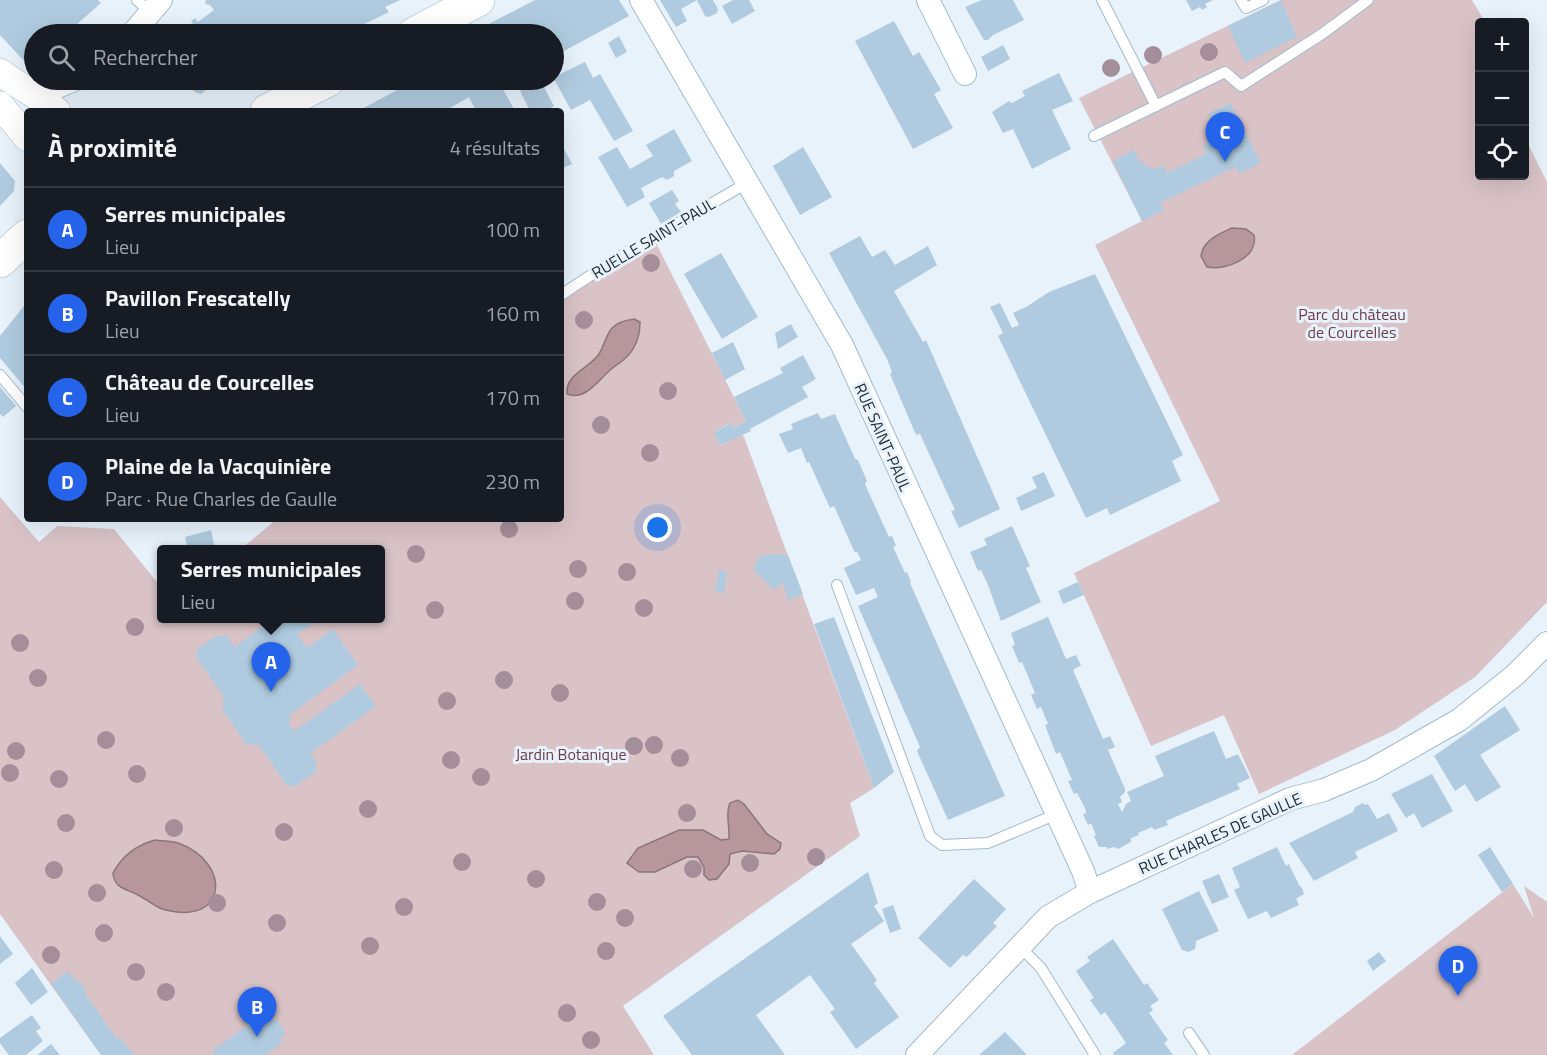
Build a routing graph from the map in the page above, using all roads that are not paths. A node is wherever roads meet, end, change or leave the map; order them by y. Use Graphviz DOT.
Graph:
graph roads {
  1 [pos="478,0"];
  2 [pos="641,0"];
  3 [pos="928,0"];
  4 [pos="1102,0"];
  5 [pos="1241,0"];
  6 [pos="1263,0"];
  7 [pos="1368,0"];
  8 [pos="150,4"];
  9 [pos="138,24"];
  10 [pos="433,24"];
  11 [pos="0,72"];
  12 [pos="965,74"];
  13 [pos="24,89"];
  14 [pos="26,90"];
  15 [pos="62,90"];
  16 [pos="308,90"];
  17 [pos="47,103"];
  18 [pos="0,105"];
  19 [pos="1156,106"];
  20 [pos="273,108"];
  21 [pos="24,134"];
  22 [pos="1094,136"];
  23 [pos="747,183"];
  24 [pos="24,239"];
  25 [pos="0,261"];
  26 [pos="564,293"];
  27 [pos="0,375"];
  28 [pos="24,403"];
  29 [pos="837,585"];
  30 [pos="1547,643"];
  31 [pos="1057,814"];
  32 [pos="1090,892"];
  33 [pos="1020,947"];
  34 [pos="1189,1033"];
  35 [pos="917,1055"];
  36 [pos="1095,1055"];
  37 [pos="1204,1055"];
  1 -- 10 [label="main road"];
  2 -- 23 [label="street, RUE SAINT-PAUL"];
  3 -- 12 [label="street"];
  4 -- 19 [label="lane"];
  5 -- 6 [label="lane"];
  7 -- 19 [label="lane"];
  8 -- 9 [label="street"];
  11 -- 13 [label="street"];
  14 -- 17 [label="street"];
  15 -- 17 [label="street"];
  16 -- 20 [label="main road"];
  18 -- 21 [label="street"];
  19 -- 22 [label="lane"];
  23 -- 26 [label="lane, RUELLE SAINT-PAUL"];
  23 -- 31 [label="street, RUE SAINT-PAUL"];
  24 -- 25 [label="main road"];
  27 -- 28 [label="lane"];
  29 -- 31 [label="lane"];
  30 -- 32 [label="street, RUE CHARLES DE GAULLE"];
  31 -- 32 [label="street, RUE SAINT-PAUL"];
  32 -- 33 [label="street, RUE CHARLES DE GAULLE"];
  33 -- 35 [label="street, RUE CHARLES DE GAULLE"];
  33 -- 36 [label="lane"];
  34 -- 37 [label="lane"];
}
